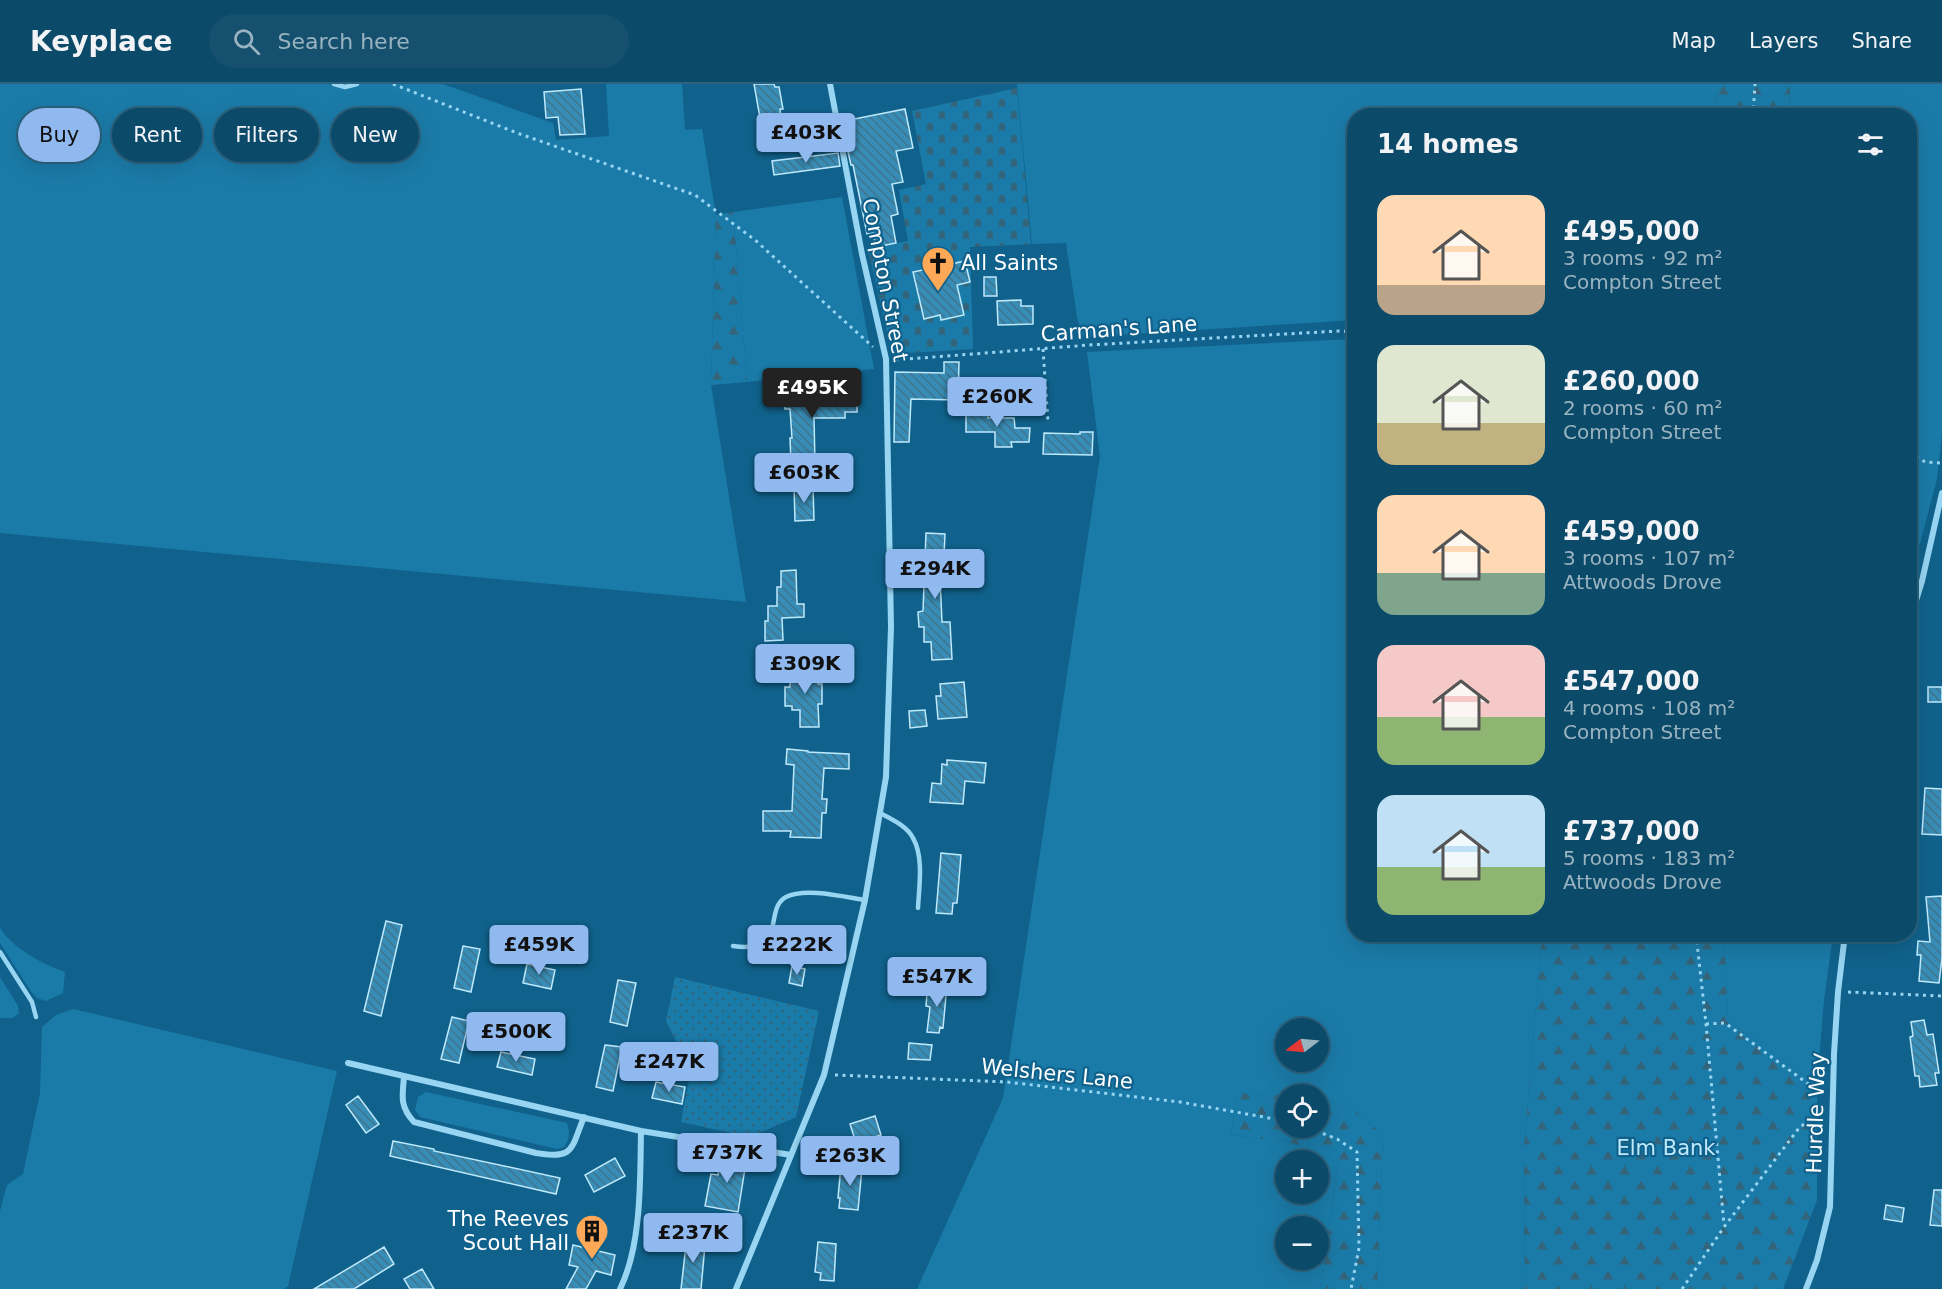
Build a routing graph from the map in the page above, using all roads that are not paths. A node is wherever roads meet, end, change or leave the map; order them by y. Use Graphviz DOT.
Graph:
graph roads {
  1 [pos="334,84"];
  2 [pos="357,84"];
  3 [pos="830,84"];
  4 [pos="1942,493"];
  5 [pos="1917,597"];
  6 [pos="880,813"];
  7 [pos="865,900"];
  8 [pos="918,908"];
  9 [pos="1844,942"];
  10 [pos="733,946"];
  11 [pos="0,952"];
  12 [pos="36,1017"];
  13 [pos="348,1063"];
  14 [pos="404,1077"];
  15 [pos="584,1117"];
  16 [pos="641,1131"];
  17 [pos="791,1155"];
  18 [pos="620,1289"];
  19 [pos="736,1289"];
  20 [pos="1806,1289"];
  1 -- 2 [label="lane"];
  3 -- 6 [label="street, Compton Street"];
  4 -- 5 [label="street"];
  6 -- 7 [label="street, Compton Street"];
  6 -- 8 [label="lane"];
  7 -- 10 [label="lane"];
  7 -- 17 [label="street, Compton Street"];
  9 -- 20 [label="street, Hurdle Way"];
  11 -- 12 [label="lane"];
  13 -- 14 [label="street"];
  14 -- 15 [label="street"];
  14 -- 15 [label="street"];
  15 -- 16 [label="street"];
  16 -- 17 [label="street"];
  16 -- 18 [label="street"];
  17 -- 19 [label="street, Compton Street"];
}
